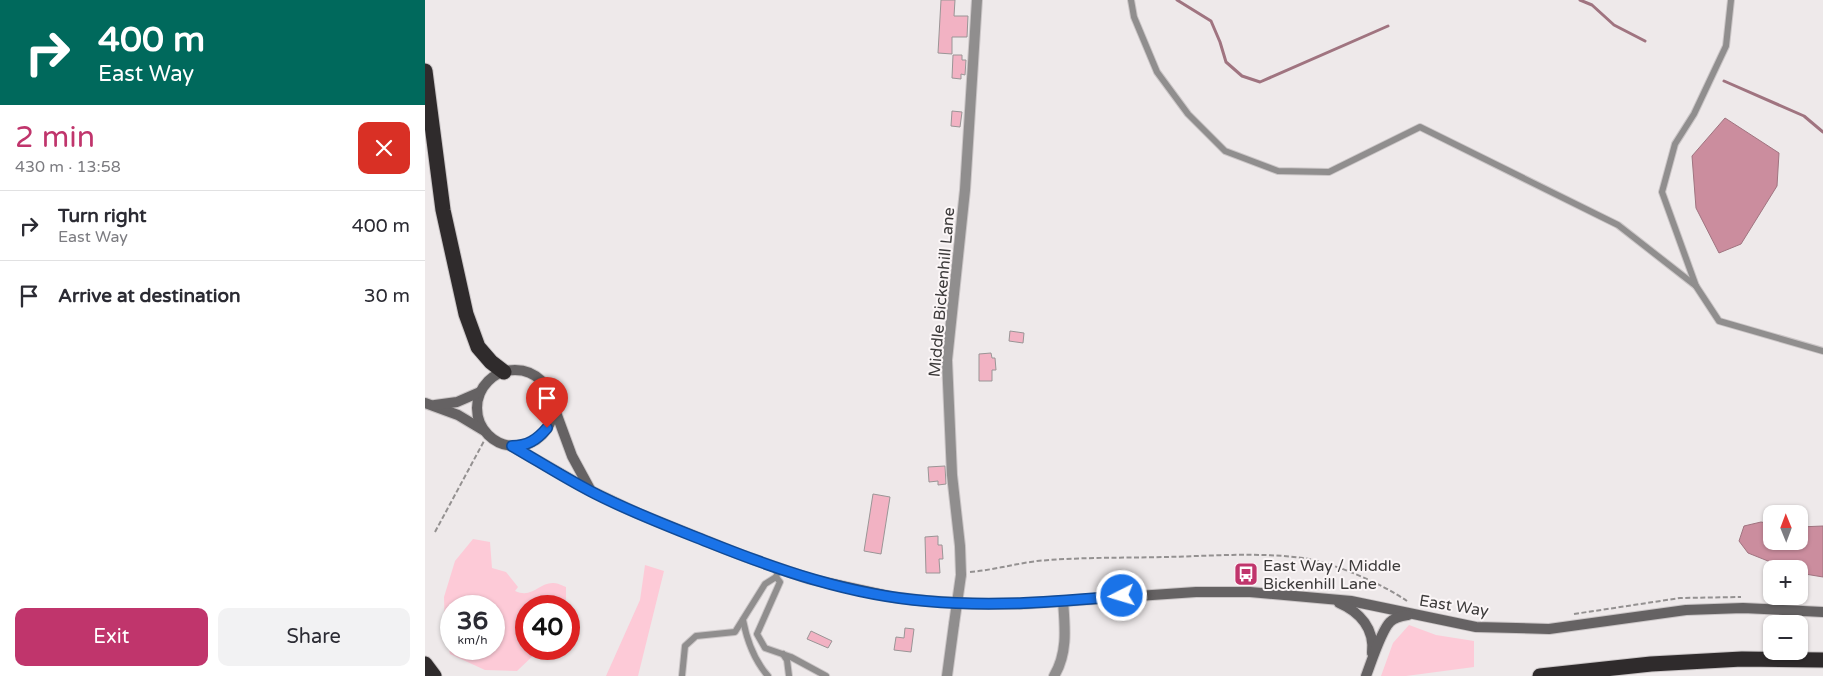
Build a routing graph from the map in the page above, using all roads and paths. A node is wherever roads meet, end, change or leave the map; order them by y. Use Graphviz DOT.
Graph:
graph roads {
  1 [pos="977,0"];
  2 [pos="1131,0"];
  3 [pos="1731,0"];
  4 [pos="425,71"];
  5 [pos="1696,286"];
  6 [pos="1823,351"];
  7 [pos="504,372"];
  8 [pos="480,392"];
  9 [pos="551,396"];
  10 [pos="428,404"];
  11 [pos="486,432"];
  12 [pos="512,446"];
  13 [pos="591,491"];
  14 [pos="435,532"];
  15 [pos="777,573"];
  16 [pos="961,573"];
  17 [pos="1738,597"];
  18 [pos="1063,601"];
  19 [pos="1332,601"];
  20 [pos="1407,606"];
  21 [pos="1823,612"];
  22 [pos="1418,615"];
  23 [pos="1566,615"];
  24 [pos="743,620"];
  25 [pos="783,654"];
  26 [pos="1823,660"];
  27 [pos="425,664"];
  28 [pos="1370,664"];
  29 [pos="434,676"];
  30 [pos="682,676"];
  31 [pos="768,676"];
  32 [pos="789,676"];
  33 [pos="826,676"];
  34 [pos="947,676"];
  35 [pos="1054,676"];
  36 [pos="1366,676"];
  37 [pos="1540,676"];
  1 -- 16 [label="street, Middle Bickenhill Lane"];
  2 -- 5 [label="lane"];
  3 -- 5 [label="lane"];
  4 -- 7 [label="highway"];
  5 -- 6 [label="lane"];
  7 -- 8 [label="street, East Way"];
  7 -- 9 [label="street"];
  8 -- 10 [label="street, East Way"];
  8 -- 11 [label="street"];
  9 -- 12 [label="street"];
  9 -- 13 [label="street"];
  10 -- 11 [label="street, East Way"];
  11 -- 12 [label="street, East Way"];
  11 -- 14 [label="path"];
  12 -- 13 [label="street, East Way"];
  13 -- 15 [label="street, East Way"];
  15 -- 18 [label="street, East Way"];
  15 -- 24 [label="lane"];
  15 -- 25 [label="lane"];
  16 -- 20 [label="path"];
  16 -- 34 [label="street, Middle Bickenhill Lane, bridge"];
  17 -- 23 [label="path"];
  18 -- 19 [label="street, East Way"];
  18 -- 35 [label="street"];
  19 -- 22 [label="street, East Way"];
  19 -- 28 [label="street"];
  21 -- 22 [label="street, East Way"];
  22 -- 28 [label="street"];
  24 -- 30 [label="lane"];
  24 -- 31 [label="lane"];
  25 -- 32 [label="lane"];
  25 -- 33 [label="lane"];
  26 -- 37 [label="highway"];
  27 -- 29 [label="highway"];
  28 -- 36 [label="street"];
}
